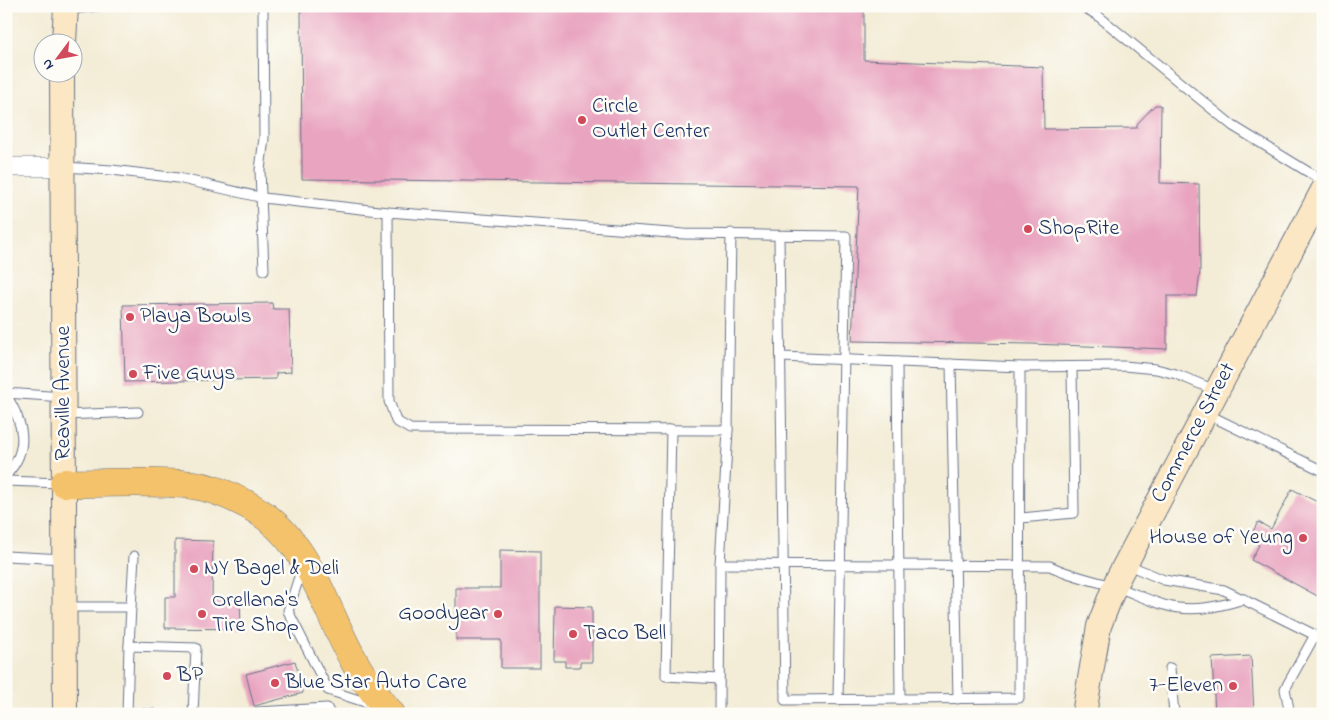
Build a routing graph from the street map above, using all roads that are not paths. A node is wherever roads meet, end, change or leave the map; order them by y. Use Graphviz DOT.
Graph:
graph roads {
  1 [pos="98,6"];
  2 [pos="263,6"];
  3 [pos="1082,6"];
  4 [pos="66,8"];
  5 [pos="65,32"];
  6 [pos="62,82"];
  7 [pos="6,167"];
  8 [pos="62,167"];
  9 [pos="1323,181"];
  10 [pos="1323,190"];
  11 [pos="263,198"];
  12 [pos="388,212"];
  13 [pos="731,233"];
  14 [pos="779,236"];
  15 [pos="264,270"];
  16 [pos="781,357"];
  17 [pos="842,359"];
  18 [pos="897,362"];
  19 [pos="951,364"];
  20 [pos="1020,367"];
  21 [pos="1072,367"];
  22 [pos="1217,391"];
  23 [pos="6,394"];
  24 [pos="64,406"];
  25 [pos="138,412"];
  26 [pos="1205,413"];
  27 [pos="671,429"];
  28 [pos="728,430"];
  29 [pos="1323,472"];
  30 [pos="6,474"];
  31 [pos="6,481"];
  32 [pos="64,483"];
  33 [pos="1021,518"];
  34 [pos="6,556"];
  35 [pos="134,556"];
  36 [pos="64,559"];
  37 [pos="305,559"];
  38 [pos="720,564"];
  39 [pos="784,564"];
  40 [pos="840,564"];
  41 [pos="899,564"];
  42 [pos="1125,564"];
  43 [pos="956,565"];
  44 [pos="1021,565"];
  45 [pos="1114,587"];
  46 [pos="1244,599"];
  47 [pos="65,607"];
  48 [pos="131,607"];
  49 [pos="1319,637"];
  50 [pos="129,646"];
  51 [pos="1170,668"];
  52 [pos="719,679"];
  53 [pos="328,690"];
  54 [pos="900,699"];
  55 [pos="958,699"];
  56 [pos="838,700"];
  57 [pos="328,711"];
  58 [pos="389,711"];
  59 [pos="127,713"];
  60 [pos="65,714"];
  61 [pos="153,714"];
  62 [pos="193,714"];
  63 [pos="257,714"];
  64 [pos="719,714"];
  65 [pos="1084,714"];
  66 [pos="1174,714"];
  67 [pos="1290,714"];
  1 -- 4 [label="lane"];
  2 -- 11 [label="lane"];
  3 -- 9 [label="lane"];
  4 -- 5 [label="street"];
  6 -- 8 [label="street, Reaville Avenue"];
  7 -- 8 [label="street"];
  8 -- 11 [label="lane"];
  8 -- 24 [label="street, Reaville Avenue"];
  10 -- 22 [label="street, Commerce Street"];
  11 -- 12 [label="lane"];
  11 -- 15 [label="lane"];
  12 -- 13 [label="lane"];
  12 -- 27 [label="lane"];
  13 -- 14 [label="lane"];
  13 -- 28 [label="lane"];
  14 -- 16 [label="lane"];
  14 -- 17 [label="lane"];
  16 -- 17 [label="lane"];
  16 -- 39 [label="lane"];
  17 -- 18 [label="lane"];
  17 -- 40 [label="lane"];
  18 -- 19 [label="lane"];
  18 -- 41 [label="lane"];
  19 -- 20 [label="lane"];
  19 -- 43 [label="lane"];
  20 -- 21 [label="lane"];
  20 -- 33 [label="lane"];
  21 -- 22 [label="lane"];
  21 -- 33 [label="lane"];
  22 -- 26 [label="street, Commerce Street"];
  23 -- 24 [label="lane"];
  23 -- 30 [label="lane"];
  24 -- 25 [label="lane"];
  24 -- 32 [label="street, Reaville Avenue"];
  26 -- 29 [label="lane"];
  26 -- 42 [label="street, Commerce Street"];
  27 -- 28 [label="lane"];
  27 -- 52 [label="lane"];
  28 -- 38 [label="lane"];
  31 -- 32 [label="lane"];
  32 -- 36 [label="street, Reaville Avenue"];
  32 -- 37 [label="highway"];
  33 -- 44 [label="lane"];
  34 -- 36 [label="lane"];
  35 -- 48 [label="lane"];
  36 -- 47 [label="street, Reaville Avenue"];
  37 -- 53 [label="lane"];
  37 -- 58 [label="highway"];
  38 -- 39 [label="lane"];
  38 -- 52 [label="lane"];
  39 -- 40 [label="lane"];
  39 -- 56 [label="lane"];
  40 -- 41 [label="lane"];
  40 -- 56 [label="lane"];
  41 -- 43 [label="lane"];
  41 -- 54 [label="lane"];
  42 -- 45 [label="street, Commerce Street"];
  42 -- 46 [label="lane"];
  43 -- 44 [label="lane"];
  43 -- 55 [label="lane"];
  44 -- 45 [label="lane"];
  44 -- 55 [label="lane"];
  45 -- 46 [label="lane"];
  45 -- 65 [label="street, Commerce Street"];
  46 -- 49 [label="lane"];
  47 -- 48 [label="lane"];
  47 -- 60 [label="street, Reaville Avenue"];
  48 -- 50 [label="lane"];
  49 -- 67 [label="lane"];
  50 -- 59 [label="lane"];
  50 -- 62 [label="lane"];
  51 -- 66 [label="lane"];
  52 -- 64 [label="lane"];
  53 -- 57 [label="lane"];
  53 -- 58 [label="lane"];
  54 -- 55 [label="lane"];
  54 -- 56 [label="lane"];
  57 -- 63 [label="lane"];
  59 -- 61 [label="lane"];
}
